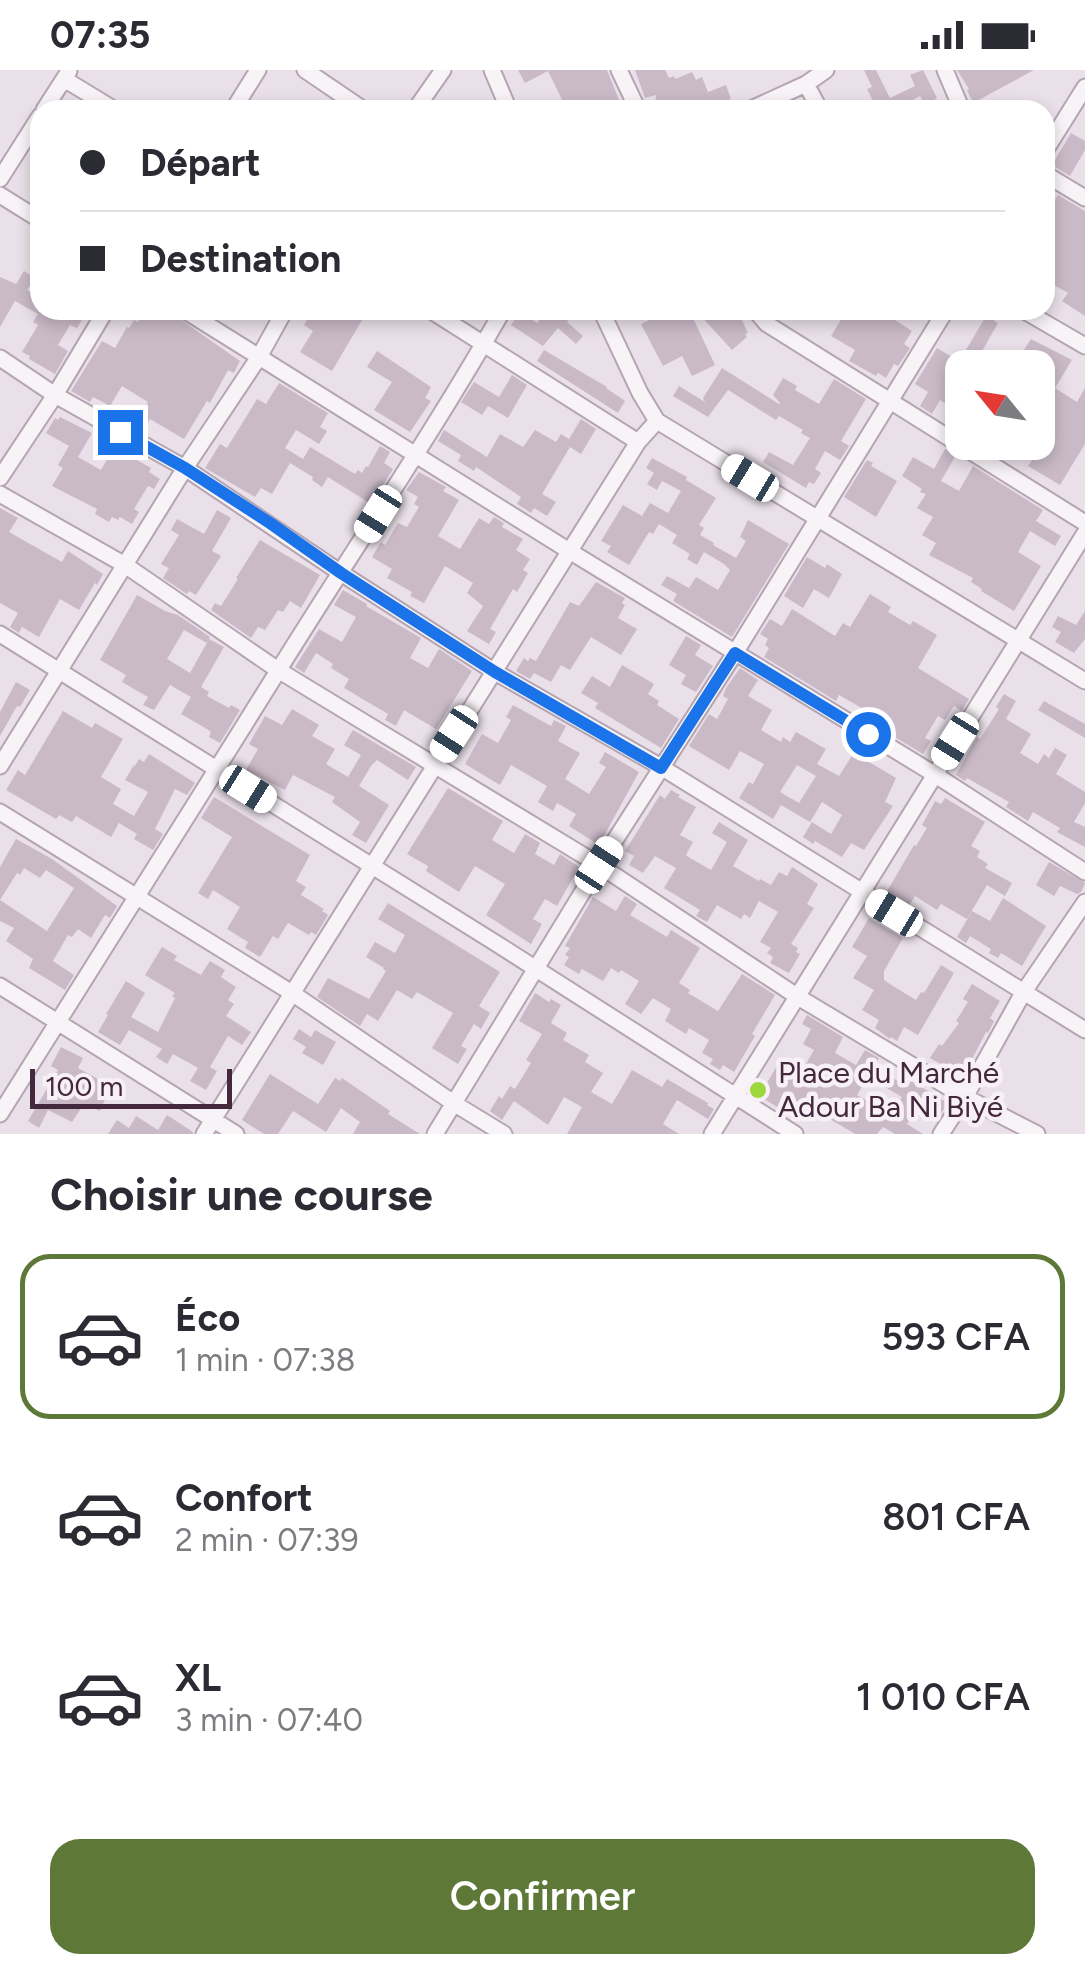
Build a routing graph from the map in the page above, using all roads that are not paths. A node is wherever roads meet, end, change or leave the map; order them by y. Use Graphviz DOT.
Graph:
graph roads {
  1 [pos="258,70"];
  2 [pos="304,70"];
  3 [pos="444,70"];
  4 [pos="492,70"];
  5 [pos="620,70"];
  6 [pos="826,70"];
  7 [pos="945,70"];
  8 [pos="67,74"];
  9 [pos="806,84"];
  10 [pos="1085,88"];
  11 [pos="50,100"];
  12 [pos="102,100"];
  13 [pos="238,100"];
  14 [pos="349,100"];
  15 [pos="422,100"];
  16 [pos="505,100"];
  17 [pos="634,100"];
  18 [pos="770,100"];
  19 [pos="815,100"];
  20 [pos="958,100"];
  21 [pos="30,132"];
  22 [pos="1055,136"];
  23 [pos="0,179"];
  24 [pos="1055,180"];
  25 [pos="0,195"];
  26 [pos="1085,198"];
  27 [pos="30,214"];
  28 [pos="100,320"];
  29 [pos="200,320"];
  30 [pos="280,320"];
  31 [pos="445,320"];
  32 [pos="497,320"];
  33 [pos="606,320"];
  34 [pos="764,320"];
  35 [pos="940,320"];
  36 [pos="1040,320"];
  37 [pos="483,345"];
  38 [pos="1085,346"];
  39 [pos="258,357"];
  40 [pos="0,358"];
  41 [pos="54,395"];
  42 [pos="890,400"];
  43 [pos="657,421"];
  44 [pos="638,442"];
  45 [pos="416,454"];
  46 [pos="185,468"];
  47 [pos="0,478"];
  48 [pos="0,494"];
  49 [pos="817,520"];
  50 [pos="1085,523"];
  51 [pos="1085,534"];
  52 [pos="571,552"];
  53 [pos="125,565"];
  54 [pos="341,573"];
  55 [pos="0,634"];
  56 [pos="1018,640"];
  57 [pos="735,653"];
  58 [pos="278,670"];
  59 [pos="59,671"];
  60 [pos="495,672"];
  61 [pos="1085,680"];
  62 [pos="0,766"];
  63 [pos="434,766"];
  64 [pos="661,768"];
  65 [pos="218,770"];
  66 [pos="934,774"];
  67 [pos="0,812"];
  68 [pos="599,865"];
  69 [pos="372,866"];
  70 [pos="1085,872"];
  71 [pos="862,893"];
  72 [pos="138,898"];
  73 [pos="1085,902"];
  74 [pos="537,970"];
  75 [pos="0,986"];
  76 [pos="1023,992"];
  77 [pos="292,993"];
  78 [pos="798,997"];
  79 [pos="58,1022"];
  80 [pos="1085,1030"];
  81 [pos="736,1096"];
  82 [pos="966,1097"];
  83 [pos="455,1104"];
  84 [pos="0,1114"];
  85 [pos="208,1127"];
  86 [pos="236,1134"];
  87 [pos="435,1134"];
  88 [pos="504,1134"];
  89 [pos="712,1134"];
  90 [pos="796,1134"];
  91 [pos="942,1134"];
  92 [pos="1036,1134"];
  1 -- 13 [label="street"];
  2 -- 14 [label="street"];
  3 -- 15 [label="street"];
  4 -- 16 [label="street"];
  5 -- 17 [label="street"];
  6 -- 9 [label="street"];
  7 -- 20 [label="street"];
  8 -- 11 [label="street"];
  8 -- 12 [label="street"];
  9 -- 18 [label="street"];
  9 -- 19 [label="street"];
  10 -- 22 [label="street"];
  21 -- 23 [label="street"];
  24 -- 26 [label="street"];
  25 -- 27 [label="street"];
  28 -- 41 [label="street"];
  29 -- 39 [label="street"];
  30 -- 39 [label="street"];
  31 -- 37 [label="street"];
  32 -- 37 [label="street"];
  33 -- 43 [label="street"];
  34 -- 42 [label="street"];
  35 -- 42 [label="street"];
  36 -- 38 [label="street"];
  37 -- 44 [label="street"];
  37 -- 45 [label="street"];
  39 -- 45 [label="street"];
  39 -- 46 [label="street"];
  40 -- 41 [label="street"];
  41 -- 46 [label="street"];
  41 -- 47 [label="street"];
  42 -- 49 [label="street"];
  42 -- 50 [label="street"];
  43 -- 44 [label="street"];
  43 -- 49 [label="street"];
  44 -- 52 [label="street"];
  45 -- 52 [label="street"];
  45 -- 54 [label="street"];
  46 -- 53 [label="street"];
  46 -- 54 [label="street"];
  48 -- 53 [label="street"];
  49 -- 56 [label="street"];
  49 -- 57 [label="street"];
  51 -- 56 [label="street"];
  52 -- 57 [label="street"];
  52 -- 60 [label="street"];
  53 -- 58 [label="street"];
  53 -- 59 [label="street"];
  54 -- 58 [label="street"];
  54 -- 60 [label="street"];
  55 -- 59 [label="street"];
  56 -- 61 [label="street"];
  56 -- 66 [label="street"];
  57 -- 64 [label="street"];
  57 -- 66 [label="street"];
  58 -- 63 [label="street"];
  58 -- 65 [label="street"];
  59 -- 62 [label="street"];
  59 -- 65 [label="street"];
  60 -- 63 [label="street"];
  60 -- 64 [label="street"];
  63 -- 68 [label="street"];
  63 -- 69 [label="street"];
  64 -- 68 [label="street"];
  64 -- 71 [label="street"];
  65 -- 69 [label="street"];
  65 -- 72 [label="street"];
  66 -- 70 [label="street"];
  66 -- 71 [label="street"];
  67 -- 72 [label="street"];
  68 -- 74 [label="street"];
  68 -- 78 [label="street"];
  69 -- 74 [label="street"];
  69 -- 77 [label="street"];
  71 -- 76 [label="street"];
  71 -- 78 [label="street"];
  72 -- 77 [label="street"];
  72 -- 79 [label="street"];
  73 -- 76 [label="street"];
  74 -- 81 [label="street"];
  74 -- 83 [label="street"];
  75 -- 79 [label="street"];
  76 -- 80 [label="street"];
  76 -- 82 [label="street"];
  77 -- 83 [label="street"];
  77 -- 85 [label="street"];
  78 -- 81 [label="street"];
  78 -- 82 [label="street"];
  79 -- 84 [label="street"];
  79 -- 85 [label="street"];
  81 -- 89 [label="street"];
  81 -- 90 [label="street"];
  82 -- 91 [label="street"];
  82 -- 92 [label="street"];
  83 -- 87 [label="street"];
  83 -- 88 [label="street"];
  85 -- 86 [label="street"];
}
